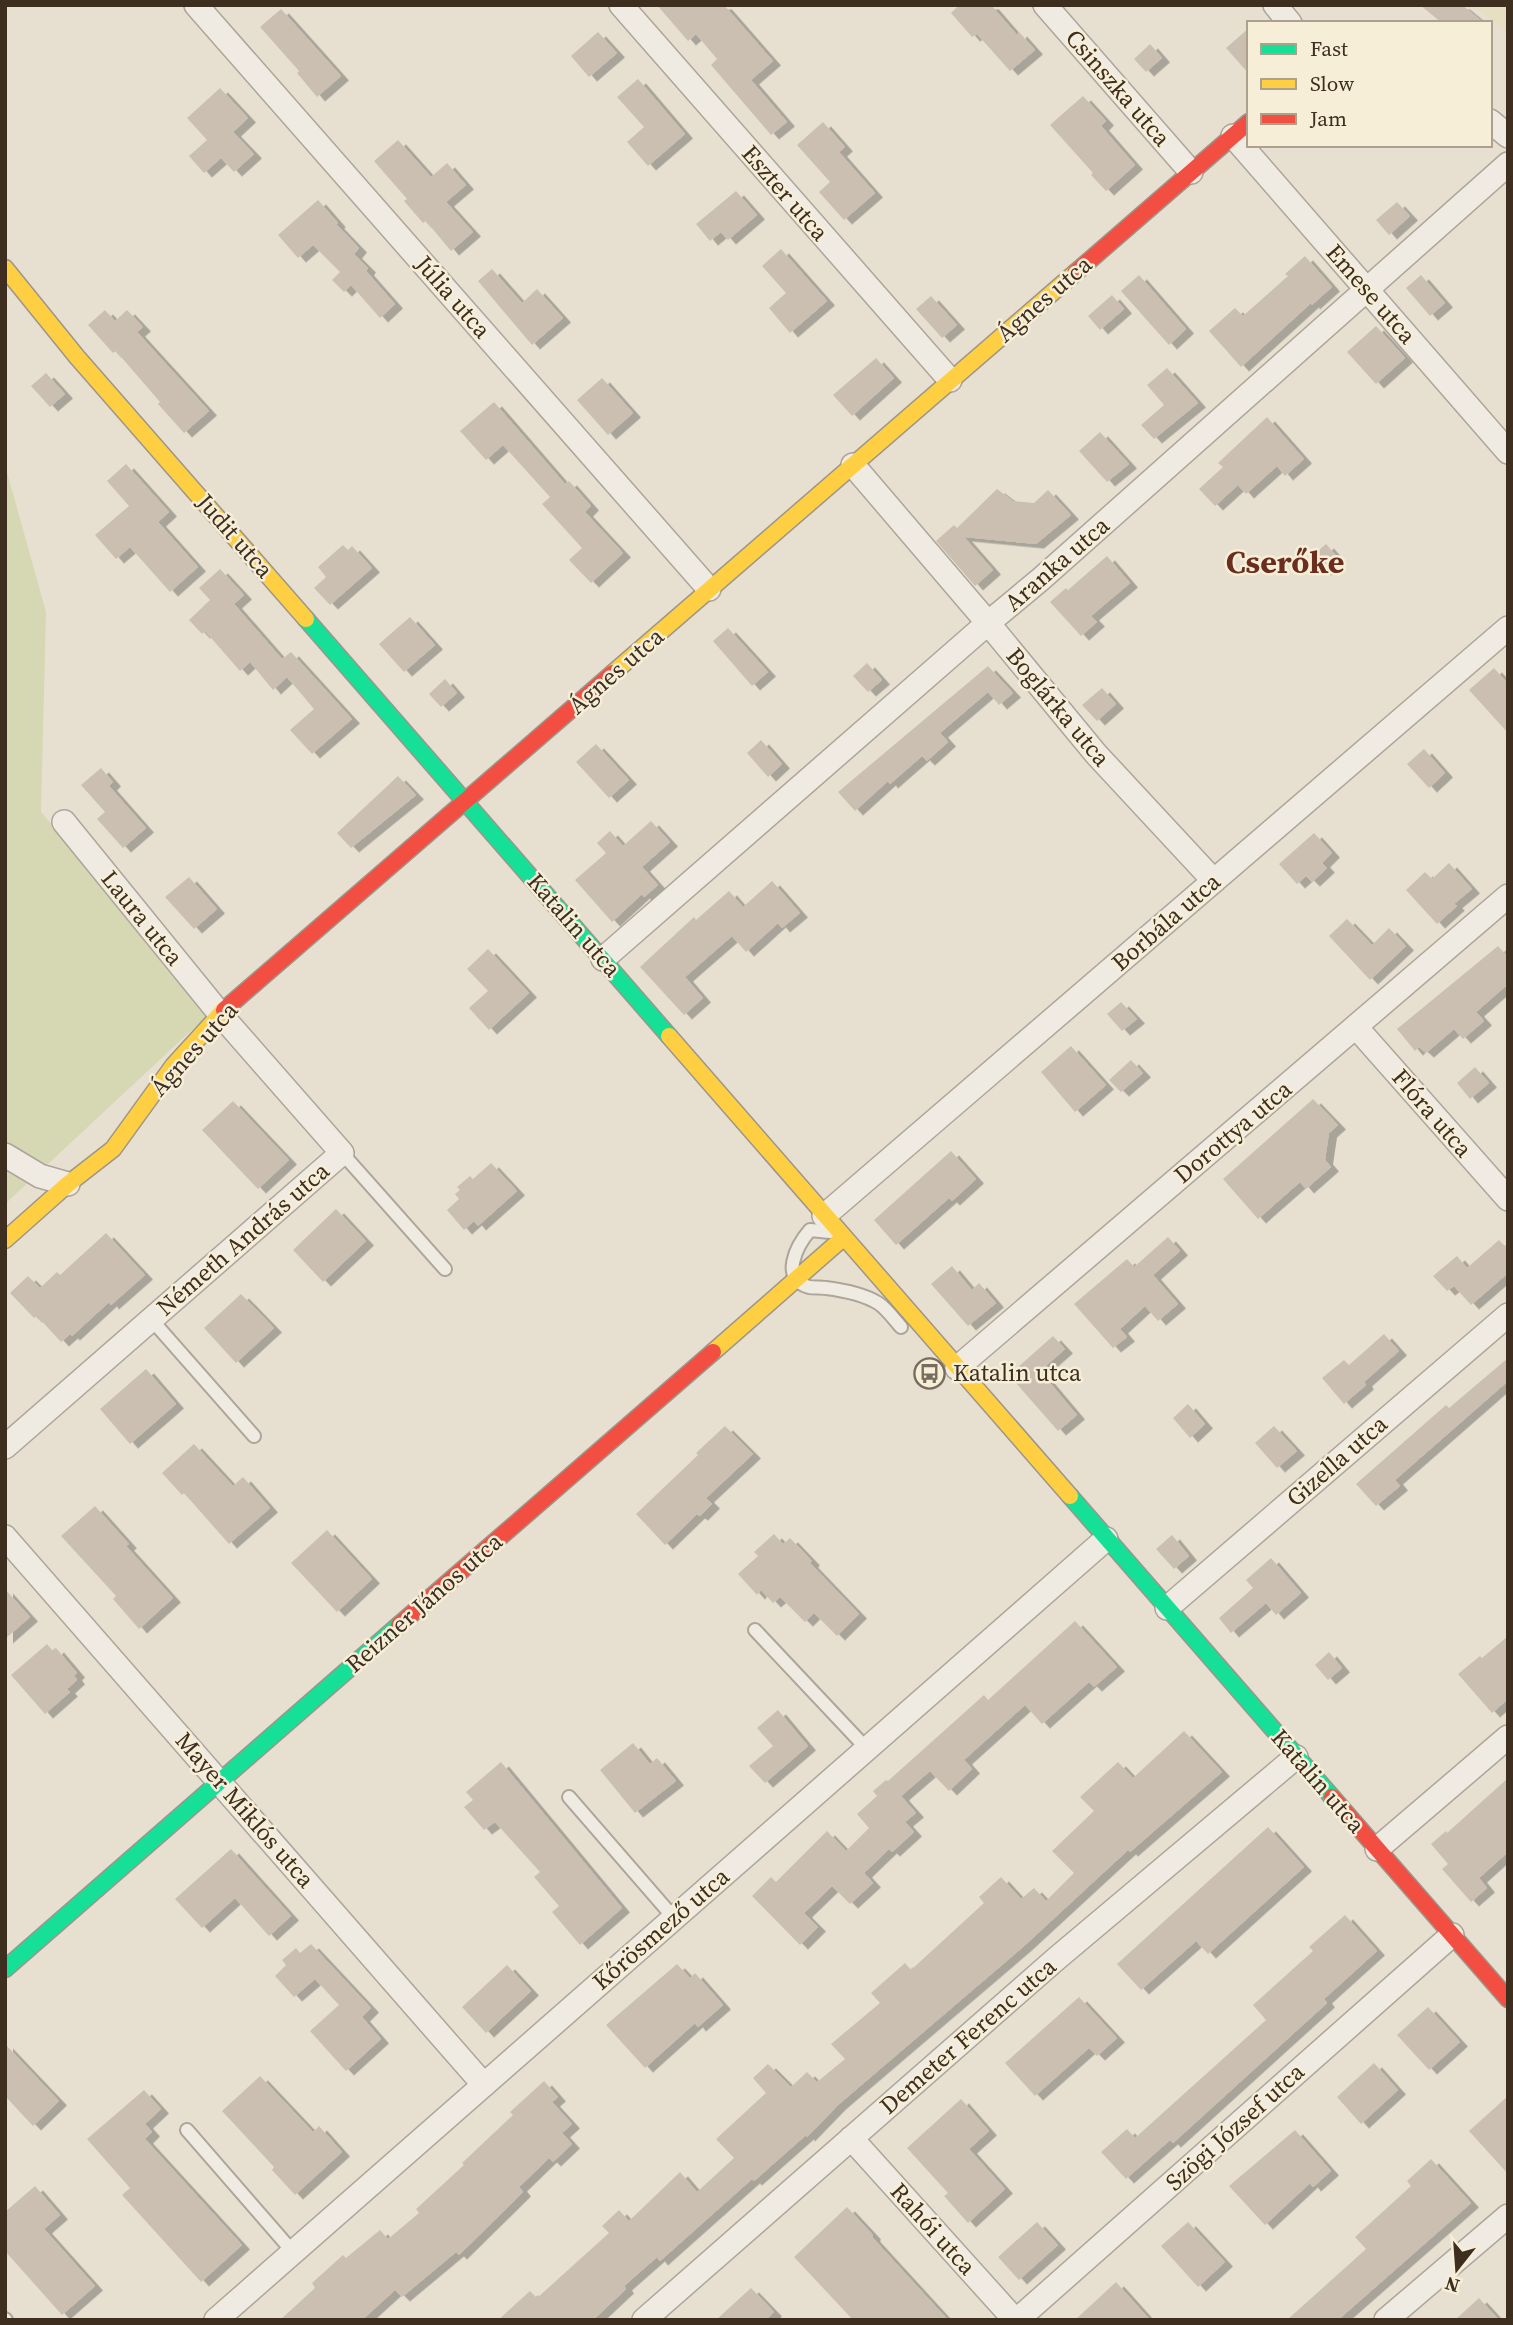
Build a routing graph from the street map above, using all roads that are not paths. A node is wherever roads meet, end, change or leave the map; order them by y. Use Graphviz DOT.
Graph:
graph roads {
  1 [pos="196,5"];
  2 [pos="621,5"];
  3 [pos="1045,5"];
  4 [pos="1275,5"];
  5 [pos="1288,21"];
  6 [pos="1492,123"];
  7 [pos="1241,129"];
  8 [pos="1508,136"];
  9 [pos="1255,147"];
  10 [pos="1508,164"];
  11 [pos="1191,172"];
  12 [pos="5,268"];
  13 [pos="1368,290"];
  14 [pos="950,380"];
  15 [pos="1508,452"];
  16 [pos="853,465"];
  17 [pos="709,589"];
  18 [pos="988,623"];
  19 [pos="1508,628"];
  20 [pos="467,802"];
  21 [pos="64,822"];
  22 [pos="1214,881"];
  23 [pos="1508,896"];
  24 [pos="603,959"];
  25 [pos="220,1014"];
  26 [pos="1356,1027"];
  27 [pos="342,1153"];
  28 [pos="5,1155"];
  29 [pos="68,1184"];
  30 [pos="1508,1199"];
  31 [pos="824,1216"];
  32 [pos="843,1238"];
  33 [pos="5,1240"];
  34 [pos="445,1269"];
  35 [pos="796,1279"];
  36 [pos="1508,1315"];
  37 [pos="151,1319"];
  38 [pos="905,1332"];
  39 [pos="948,1369"];
  40 [pos="254,1436"];
  41 [pos="5,1447"];
  42 [pos="5,1538"];
  43 [pos="1106,1539"];
  44 [pos="1167,1608"];
  45 [pos="755,1630"];
  46 [pos="1508,1737"];
  47 [pos="867,1749"];
  48 [pos="1296,1757"];
  49 [pos="220,1781"];
  50 [pos="569,1797"];
  51 [pos="1377,1849"];
  52 [pos="674,1918"];
  53 [pos="1452,1935"];
  54 [pos="5,1969"];
  55 [pos="1508,1999"];
  56 [pos="484,2085"];
  57 [pos="187,2130"];
  58 [pos="852,2138"];
  59 [pos="1508,2216"];
  60 [pos="293,2252"];
  61 [pos="216,2320"];
  62 [pos="644,2320"];
  63 [pos="1016,2320"];
  64 [pos="1387,2320"];
  1 -- 17 [label="street, Júlia utca"];
  2 -- 14 [label="street, Eszter utca"];
  3 -- 11 [label="street, Csinszka utca"];
  4 -- 5 [label="street"];
  6 -- 8 [label="street"];
  7 -- 11 [label="street, Ágnes utca"];
  9 -- 13 [label="street, Emese utca"];
  10 -- 13 [label="street, Aranka utca"];
  11 -- 14 [label="street, Ágnes utca"];
  12 -- 20 [label="street, Judit utca"];
  13 -- 15 [label="street, Emese utca"];
  13 -- 18 [label="street, Aranka utca"];
  14 -- 16 [label="street, Ágnes utca"];
  16 -- 17 [label="street, Ágnes utca"];
  16 -- 18 [label="street, Boglárka utca"];
  17 -- 20 [label="street, Ágnes utca"];
  18 -- 22 [label="street, Boglárka utca"];
  18 -- 24 [label="street, Aranka utca"];
  19 -- 22 [label="street, Borbála utca"];
  20 -- 24 [label="street, Katalin utca"];
  20 -- 25 [label="street, Ágnes utca"];
  21 -- 25 [label="street, Laura utca"];
  22 -- 31 [label="street, Borbála utca"];
  23 -- 26 [label="street, Dorottya utca"];
  24 -- 31 [label="street, Katalin utca"];
  25 -- 27 [label="street, Németh András utca"];
  25 -- 29 [label="street, Ágnes utca"];
  26 -- 30 [label="street, Flóra utca"];
  26 -- 39 [label="street, Dorottya utca"];
  27 -- 34 [label="lane"];
  27 -- 37 [label="street, Németh András utca"];
  28 -- 29 [label="street"];
  29 -- 33 [label="street, Ágnes utca"];
  31 -- 32 [label="street, Katalin utca"];
  32 -- 35 [label="street, Reizner János utca"];
  32 -- 35 [label="lane"];
  32 -- 39 [label="street, Katalin utca"];
  35 -- 38 [label="lane"];
  35 -- 49 [label="street, Reizner János utca"];
  36 -- 44 [label="street, Gizella utca"];
  37 -- 40 [label="lane"];
  37 -- 41 [label="street, Németh András utca"];
  39 -- 43 [label="street, Katalin utca"];
  42 -- 49 [label="street, Mayer Miklós utca"];
  43 -- 44 [label="street, Katalin utca"];
  43 -- 47 [label="street, Kőrösmező utca"];
  44 -- 48 [label="street, Katalin utca"];
  45 -- 47 [label="lane"];
  46 -- 51 [label="street"];
  47 -- 52 [label="street, Kőrösmező utca"];
  48 -- 51 [label="street, Katalin utca"];
  48 -- 58 [label="street, Demeter Ferenc utca"];
  49 -- 54 [label="street, Reizner János utca"];
  49 -- 56 [label="street, Mayer Miklós utca"];
  50 -- 52 [label="lane"];
  51 -- 53 [label="street, Katalin utca"];
  52 -- 56 [label="street, Kőrösmező utca"];
  53 -- 55 [label="street, Katalin utca"];
  53 -- 63 [label="street, Szögi József utca"];
  56 -- 60 [label="street, Kőrösmező utca"];
  57 -- 60 [label="lane"];
  58 -- 62 [label="street, Demeter Ferenc utca"];
  58 -- 63 [label="street, Rahói utca"];
  59 -- 64 [label="street"];
  60 -- 61 [label="street, Kőrösmező utca"];
}
